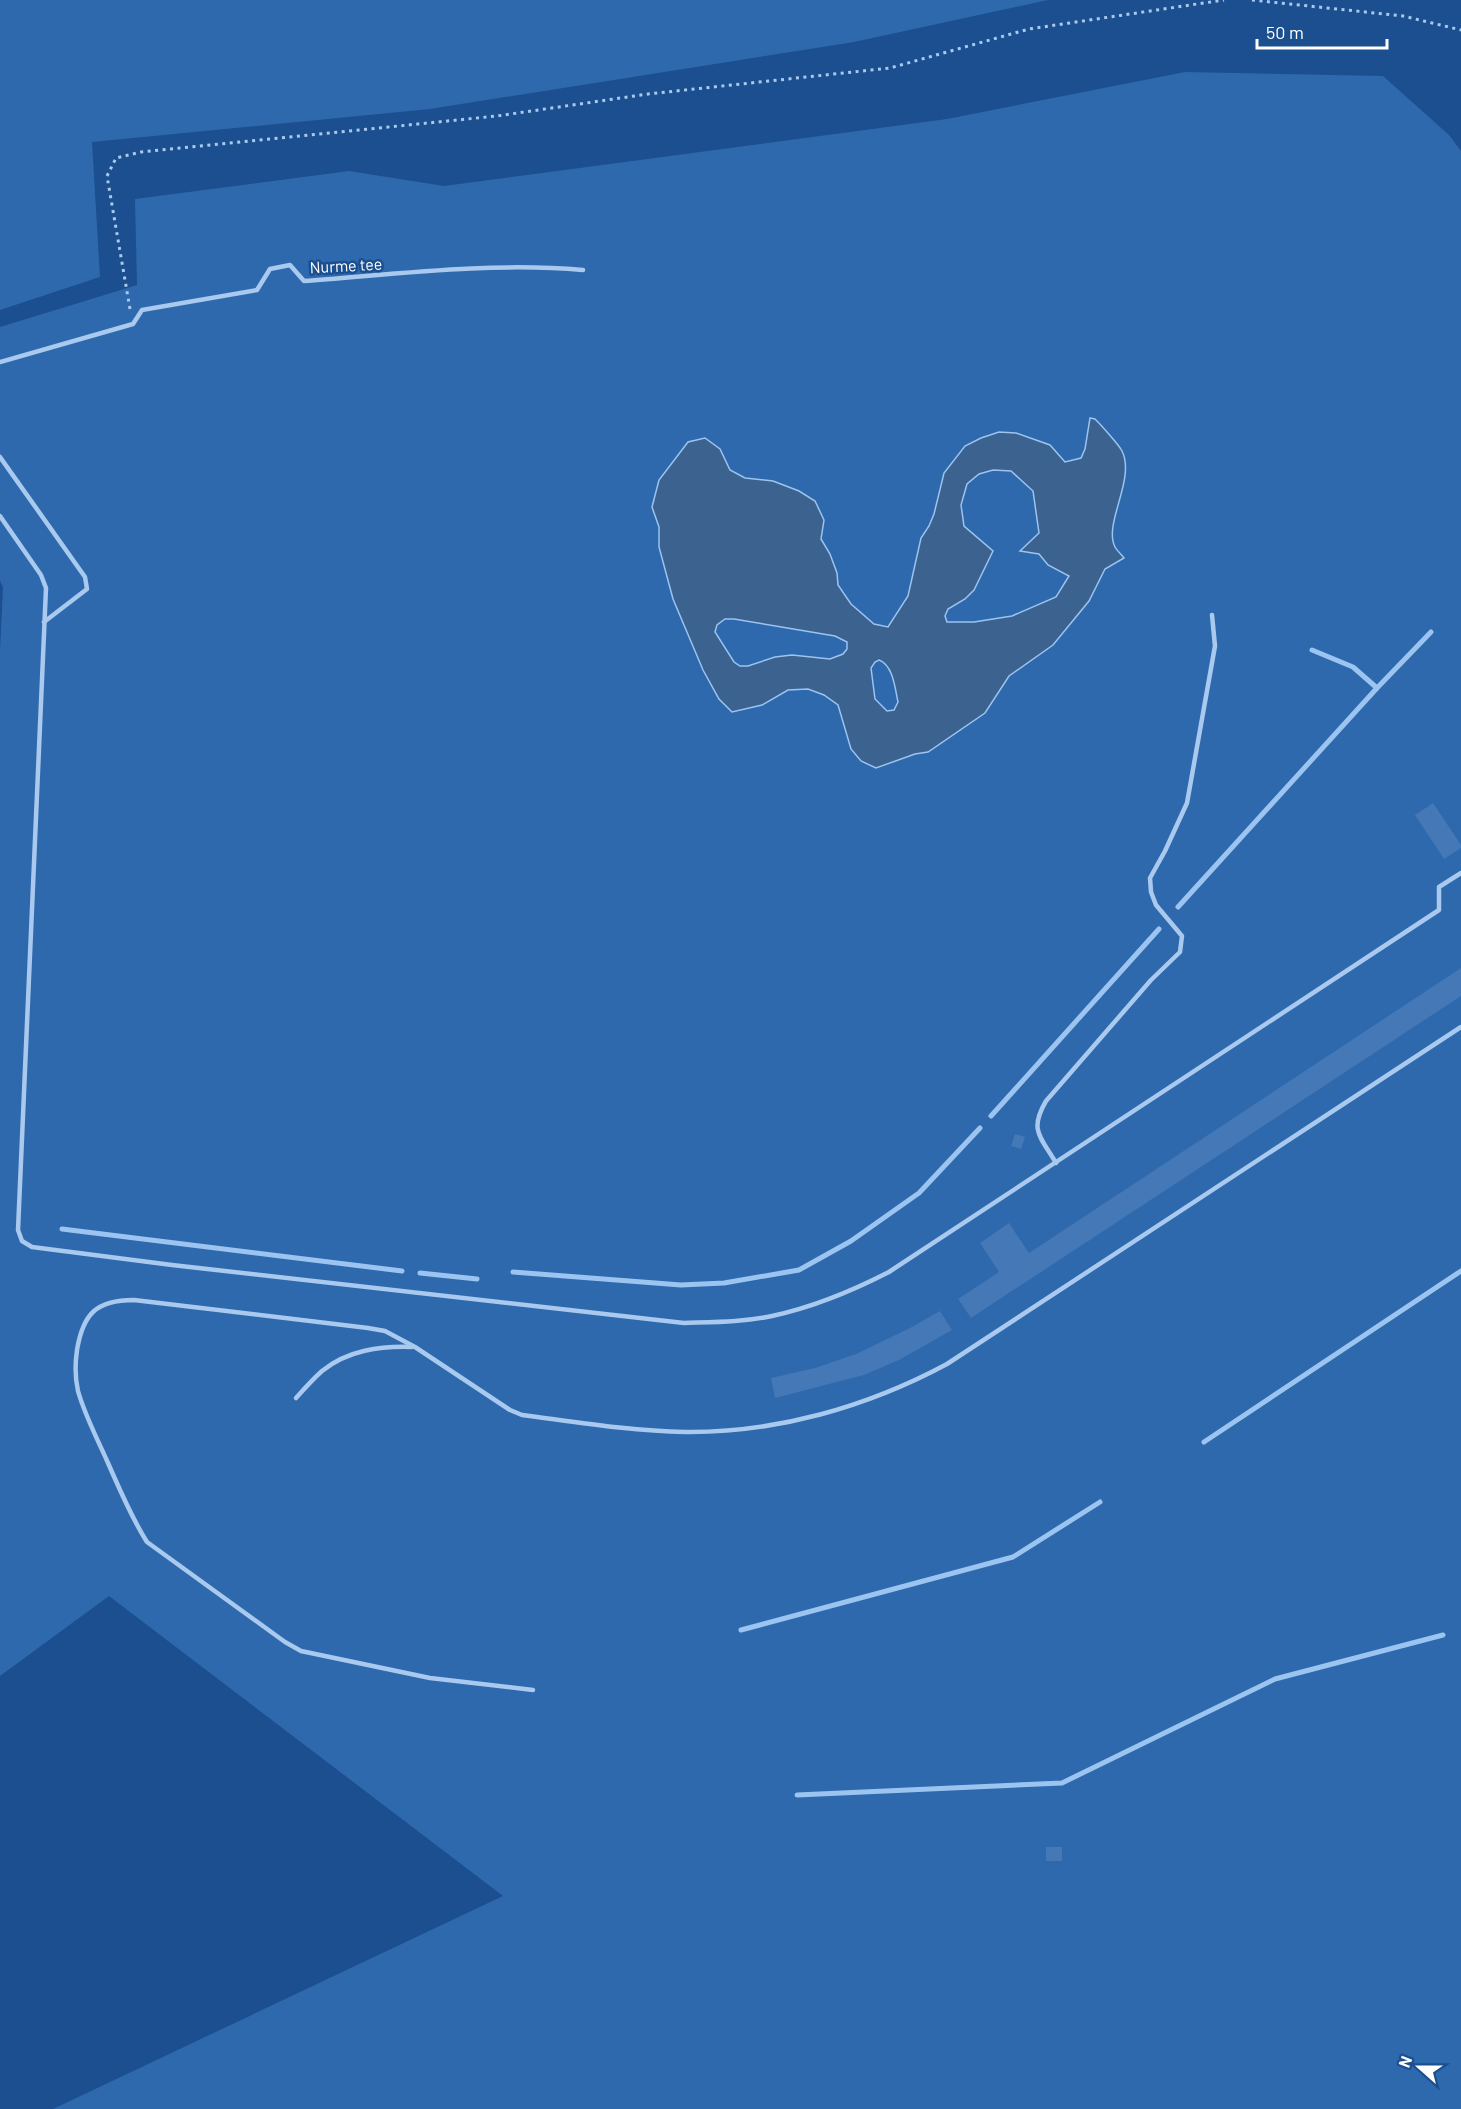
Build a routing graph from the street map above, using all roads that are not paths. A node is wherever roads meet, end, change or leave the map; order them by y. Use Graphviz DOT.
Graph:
graph roads {
  1 [pos="583,270"];
  2 [pos="0,362"];
  3 [pos="0,457"];
  4 [pos="0,516"];
  5 [pos="1212,615"];
  6 [pos="44,622"];
  7 [pos="1461,873"];
  8 [pos="1461,1027"];
  9 [pos="1056,1163"];
  10 [pos="415,1347"];
  11 [pos="296,1398"];
  12 [pos="532,1690"];
  1 -- 2 [label="lane, Nurme tee"];
  3 -- 6 [label="lane"];
  4 -- 6 [label="lane"];
  5 -- 9 [label="lane"];
  6 -- 9 [label="lane"];
  7 -- 9 [label="lane"];
  8 -- 10 [label="lane"];
  10 -- 11 [label="lane"];
  10 -- 12 [label="lane"];
}
